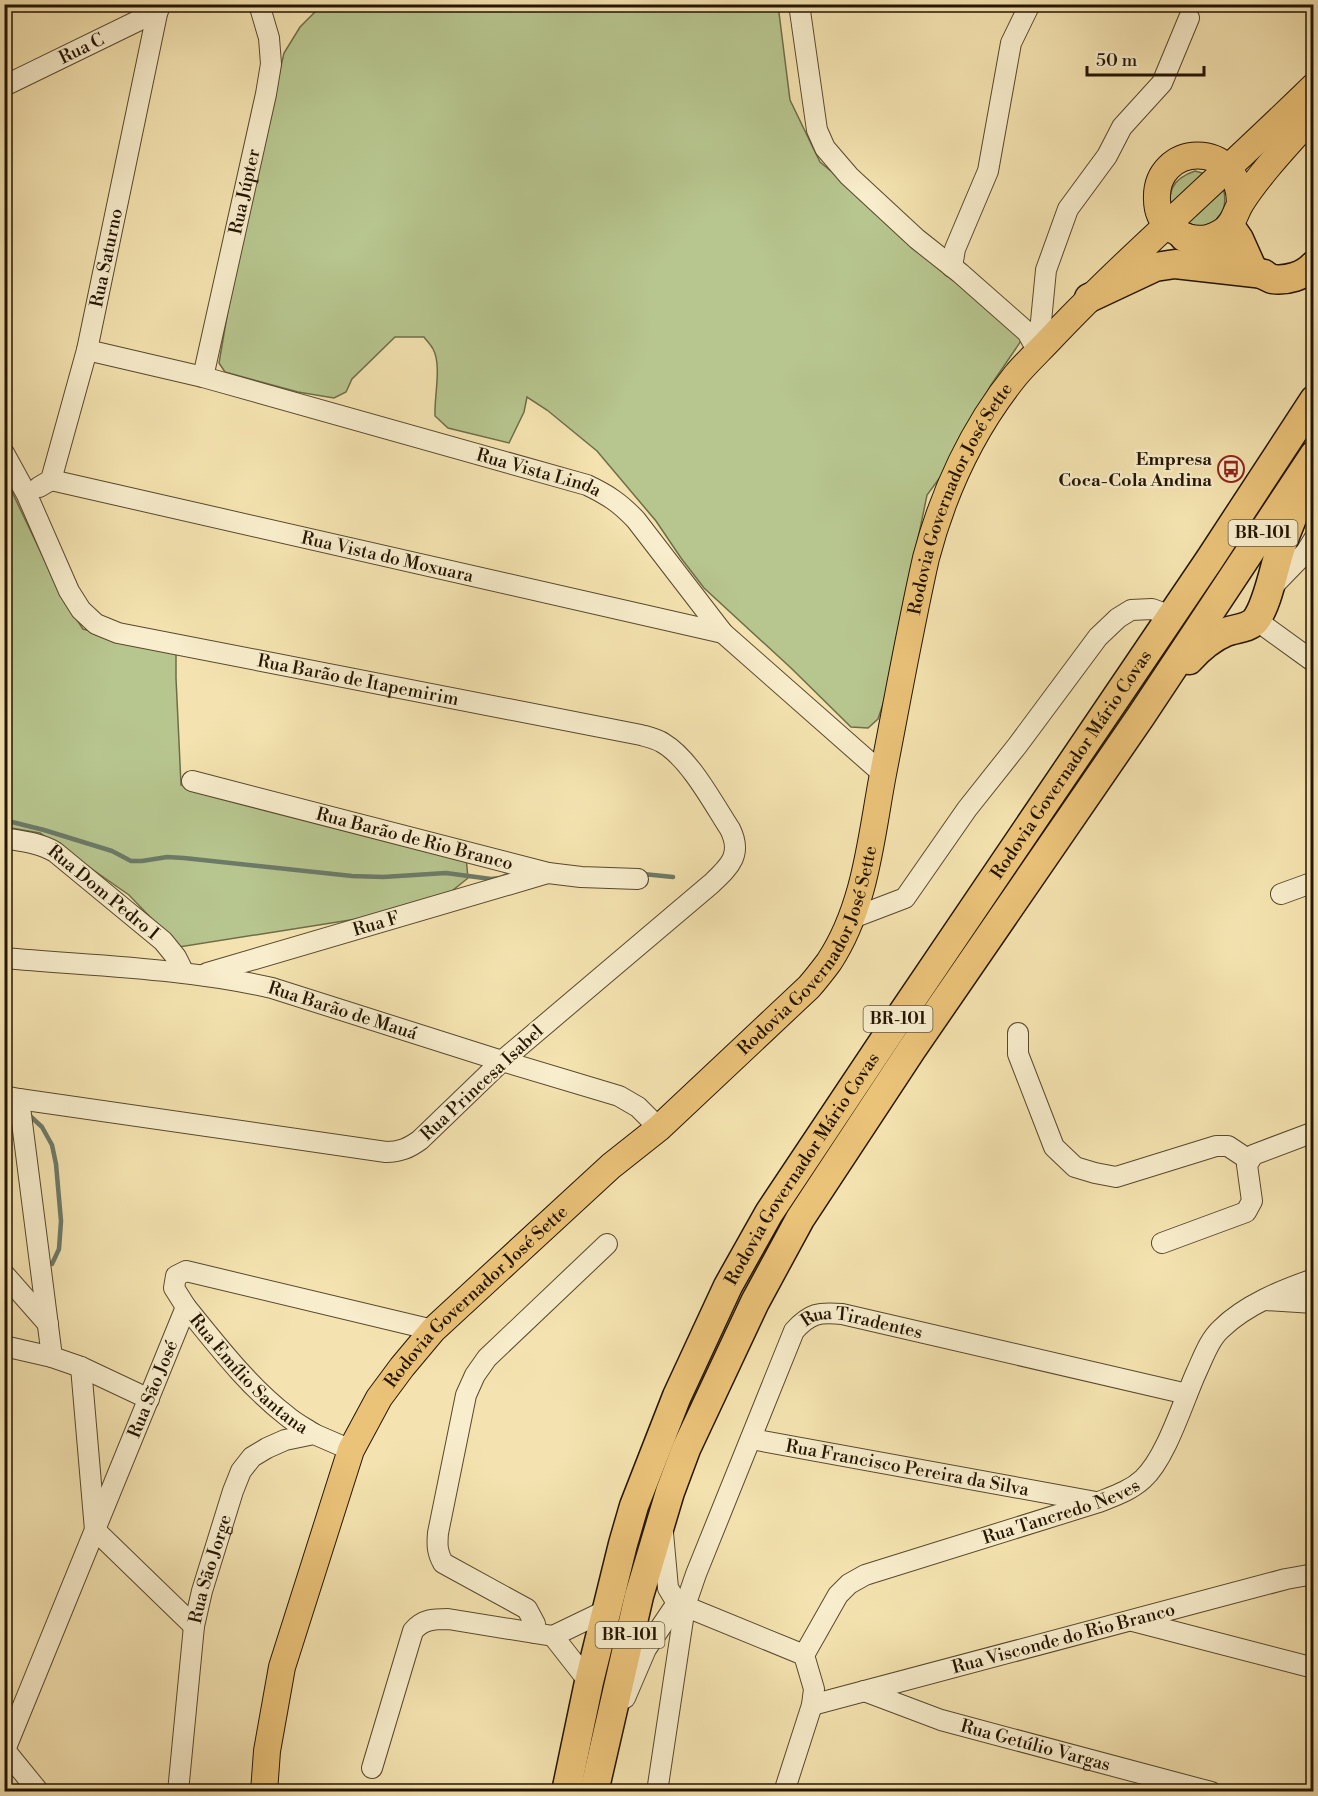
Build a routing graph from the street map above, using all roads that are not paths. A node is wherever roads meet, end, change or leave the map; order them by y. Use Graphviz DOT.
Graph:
graph roads {
  1 [pos="258,4"];
  2 [pos="799,4"];
  3 [pos="1030,4"];
  4 [pos="158,8"];
  5 [pos="1189,18"];
  6 [pos="4,86"];
  7 [pos="1314,86"];
  8 [pos="1314,115"];
  9 [pos="1218,162"];
  10 [pos="1235,215"];
  11 [pos="1169,224"];
  12 [pos="1314,265"];
  13 [pos="952,267"];
  14 [pos="1258,271"];
  15 [pos="1089,298"];
  16 [pos="87,350"];
  17 [pos="1038,352"];
  18 [pos="203,377"];
  19 [pos="1314,400"];
  20 [pos="4,453"];
  21 [pos="1314,455"];
  22 [pos="1314,463"];
  23 [pos="51,480"];
  24 [pos="27,495"];
  25 [pos="1300,546"];
  26 [pos="1210,559"];
  27 [pos="1212,610"];
  28 [pos="1171,616"];
  29 [pos="1246,625"];
  30 [pos="723,633"];
  31 [pos="1314,662"];
  32 [pos="1141,716"];
  33 [pos="883,774"];
  34 [pos="192,781"];
  35 [pos="4,838"];
  36 [pos="728,867"];
  37 [pos="548,873"];
  38 [pos="639,879"];
  39 [pos="1314,882"];
  40 [pos="1281,894"];
  41 [pos="850,919"];
  42 [pos="4,958"];
  43 [pos="193,974"];
  44 [pos="1018,1033"];
  45 [pos="502,1061"];
  46 [pos="12,1097"];
  47 [pos="659,1128"];
  48 [pos="1314,1132"];
  49 [pos="1249,1160"];
  50 [pos="1162,1243"];
  51 [pos="607,1244"];
  52 [pos="4,1274"];
  53 [pos="1314,1279"];
  54 [pos="1263,1300"];
  55 [pos="1314,1303"];
  56 [pos="186,1307"];
  57 [pos="48,1324"];
  58 [pos="433,1330"];
  59 [pos="4,1346"];
  60 [pos="52,1357"];
  61 [pos="81,1367"];
  62 [pos="1187,1394"];
  63 [pos="149,1399"];
  64 [pos="314,1434"];
  65 [pos="751,1439"];
  66 [pos="351,1450"];
  67 [pos="1099,1502"];
  68 [pos="662,1518"];
  69 [pos="95,1530"];
  70 [pos="1314,1574"];
  71 [pos="681,1605"];
  72 [pos="607,1610"];
  73 [pos="1130,1620"];
  74 [pos="194,1626"];
  75 [pos="544,1635"];
  76 [pos="804,1655"];
  77 [pos="1314,1668"];
  78 [pos="589,1682"];
  79 [pos="864,1691"];
  80 [pos="812,1705"];
  81 [pos="5,1749"];
  82 [pos="602,1753"];
  83 [pos="372,1768"];
  84 [pos="39,1791"];
  85 [pos="178,1791"];
  86 [pos="264,1791"];
  87 [pos="566,1791"];
  88 [pos="594,1791"];
  89 [pos="657,1791"];
  90 [pos="784,1791"];
  91 [pos="1210,1791"];
  1 -- 18 [label="street, Rua Júpter"];
  2 -- 13 [label="street"];
  3 -- 13 [label="street"];
  4 -- 6 [label="street, Rua C"];
  4 -- 16 [label="street, Rua Saturno"];
  5 -- 17 [label="street"];
  7 -- 9 [label="main road"];
  8 -- 10 [label="main road"];
  9 -- 10 [label="main road"];
  9 -- 11 [label="main road"];
  9 -- 11 [label="main road"];
  10 -- 11 [label="main road"];
  10 -- 14 [label="highway"];
  11 -- 14 [label="highway"];
  11 -- 15 [label="main road, Rodovia Governador José Sette"];
  12 -- 14 [label="highway"];
  13 -- 17 [label="street"];
  14 -- 15 [label="highway"];
  15 -- 17 [label="main road, Rodovia Governador José Sette"];
  16 -- 18 [label="street, Rua Vista Linda"];
  16 -- 23 [label="street, Rua Saturno"];
  17 -- 33 [label="main road, Rodovia Governador José Sette"];
  18 -- 30 [label="street, Rua Vista Linda"];
  19 -- 26 [label="highway, Rodovia Governador Mário Covas / BR-101"];
  20 -- 24 [label="street, Rua Barão de Itapemirim"];
  21 -- 27 [label="highway, Rodovia Governador Mário Covas / BR-101"];
  22 -- 25 [label="highway"];
  23 -- 24 [label="street"];
  23 -- 30 [label="street, Rua Vista do Moxuara"];
  24 -- 36 [label="street, Rua Barão de Itapemirim"];
  25 -- 29 [label="highway"];
  26 -- 27 [label="highway"];
  26 -- 28 [label="highway, Rodovia Governador Mário Covas / BR-101"];
  27 -- 29 [label="highway"];
  27 -- 32 [label="highway, Rodovia Governador Mário Covas / BR-101"];
  28 -- 41 [label="street"];
  28 -- 72 [label="highway, Rodovia Governador Mário Covas / BR-101"];
  29 -- 31 [label="street"];
  29 -- 32 [label="highway"];
  30 -- 33 [label="street, Rua Vista Linda"];
  32 -- 68 [label="highway, Rodovia Governador Mário Covas / BR-101"];
  33 -- 41 [label="main road, Rodovia Governador José Sette"];
  34 -- 37 [label="street, Rua Barão de Rio Branco"];
  35 -- 43 [label="street, Rua Dom Pedro I"];
  36 -- 45 [label="street, Rua Princesa Isabel"];
  37 -- 38 [label="street, Rua Barão de Rio Branco"];
  37 -- 43 [label="street, Rua F"];
  39 -- 40 [label="street"];
  41 -- 47 [label="main road, Rodovia Governador José Sette"];
  42 -- 43 [label="street, Rua Barão de Mauá"];
  43 -- 45 [label="street, Rua Barão de Mauá"];
  44 -- 49 [label="street"];
  45 -- 46 [label="street, Rua Princesa Isabel"];
  45 -- 47 [label="street, Rua Barão de Mauá"];
  46 -- 57 [label="street"];
  47 -- 58 [label="main road, Rodovia Governador José Sette"];
  48 -- 49 [label="street"];
  49 -- 50 [label="street"];
  51 -- 75 [label="street"];
  52 -- 57 [label="street"];
  53 -- 54 [label="street, Rua Tancredo Neves"];
  54 -- 55 [label="street"];
  54 -- 62 [label="street, Rua Tancredo Neves"];
  56 -- 58 [label="street"];
  56 -- 63 [label="street, Rua São José"];
  56 -- 64 [label="street, Rua Emílio Santana"];
  57 -- 60 [label="street"];
  58 -- 66 [label="main road, Rodovia Governador José Sette"];
  59 -- 60 [label="street"];
  60 -- 61 [label="street"];
  61 -- 63 [label="street"];
  61 -- 69 [label="street"];
  62 -- 65 [label="street, Rua Tiradentes"];
  62 -- 67 [label="street, Rua Tancredo Neves"];
  63 -- 69 [label="street, Rua São José"];
  64 -- 66 [label="street"];
  64 -- 74 [label="street, Rua São Jorge"];
  65 -- 67 [label="street, Rua Francisco Pereira da Silva"];
  65 -- 71 [label="street, Rua Tiradentes"];
  66 -- 86 [label="main road, Rodovia Governador José Sette"];
  67 -- 76 [label="street, Rua Tancredo Neves"];
  68 -- 71 [label="street"];
  68 -- 82 [label="highway, Rodovia Governador Mário Covas / BR-101"];
  69 -- 74 [label="street"];
  69 -- 81 [label="street, Rua São José"];
  70 -- 73 [label="street, Rua Visconde do Rio Branco"];
  71 -- 76 [label="street"];
  71 -- 82 [label="street"];
  71 -- 89 [label="street"];
  72 -- 75 [label="street"];
  72 -- 78 [label="highway, Rodovia Governador Mário Covas / BR-101"];
  73 -- 77 [label="street"];
  73 -- 79 [label="street, Rua Visconde do Rio Branco"];
  74 -- 85 [label="street, Rua São Jorge"];
  75 -- 78 [label="street"];
  75 -- 83 [label="street"];
  76 -- 80 [label="street"];
  78 -- 87 [label="highway, Rodovia Governador Mário Covas / BR-101"];
  79 -- 80 [label="street, Rua Visconde do Rio Branco"];
  79 -- 91 [label="street, Rua Getúlio Vargas"];
  80 -- 90 [label="street"];
  81 -- 84 [label="street"];
  82 -- 88 [label="highway, Rodovia Governador Mário Covas / BR-101"];
}
